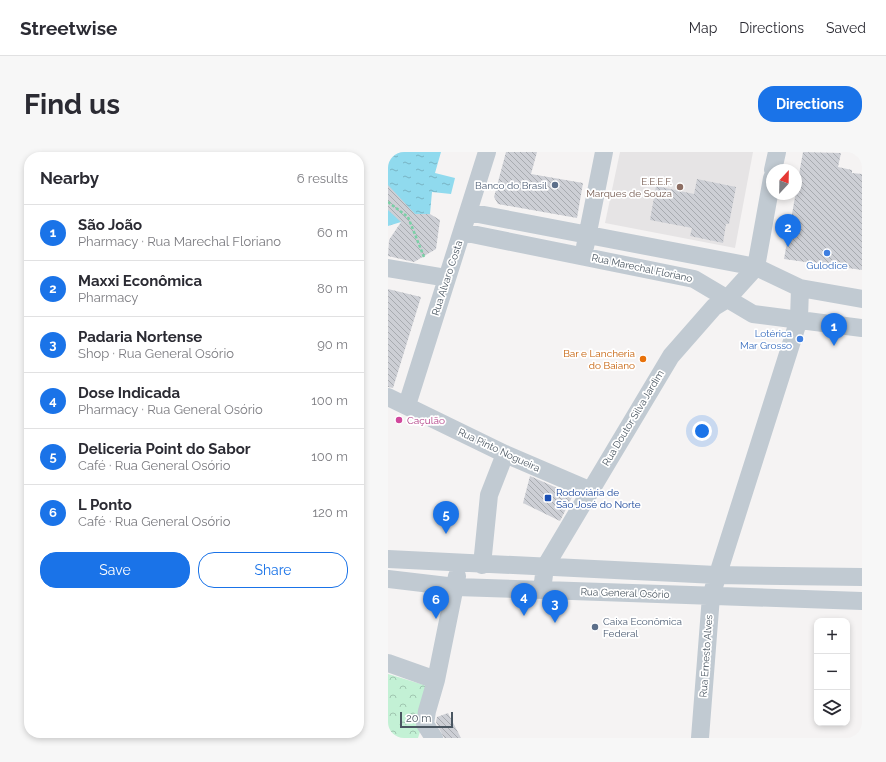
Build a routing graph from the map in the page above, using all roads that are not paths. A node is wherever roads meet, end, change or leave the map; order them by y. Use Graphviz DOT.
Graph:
graph roads {
  1 [pos="487,152"];
  2 [pos="604,152"];
  3 [pos="777,152"];
  4 [pos="774,164"];
  5 [pos="768,200"];
  6 [pos="468,212"];
  7 [pos="462,232"];
  8 [pos="587,235"];
  9 [pos="584,256"];
  10 [pos="756,267"];
  11 [pos="388,268"];
  12 [pos="446,278"];
  13 [pos="800,288"];
  14 [pos="727,299"];
  15 [pos="862,299"];
  16 [pos="799,319"];
  17 [pos="862,328"];
  18 [pos="388,397"];
  19 [pos="407,405"];
  20 [pos="505,454"];
  21 [pos="589,490"];
  22 [pos="388,559"];
  23 [pos="459,564"];
  24 [pos="482,565"];
  25 [pos="545,567"];
  26 [pos="716,575"];
  27 [pos="862,577"];
  28 [pos="388,579"];
  29 [pos="456,587"];
  30 [pos="542,590"];
  31 [pos="711,596"];
  32 [pos="862,601"];
  33 [pos="388,663"];
  34 [pos="436,680"];
  35 [pos="434,738"];
  36 [pos="700,738"];
  1 -- 6 [label="street, Rua Alvaro Costa"];
  2 -- 8 [label="street"];
  3 -- 4 [label="street"];
  5 -- 10 [label="street"];
  6 -- 7 [label="street, Rua Alvaro Costa"];
  6 -- 8 [label="street, Rua Marechal Floriano"];
  7 -- 9 [label="street, Rua Marechal Floriano"];
  7 -- 12 [label="street, Rua Alvaro Costa"];
  8 -- 9 [label="street"];
  8 -- 10 [label="street, Rua Marechal Floriano"];
  9 -- 14 [label="street, Rua Marechal Floriano"];
  10 -- 13 [label="street, Rua Marechal Floriano"];
  10 -- 14 [label="street, Rua Doutor Silva Jardim"];
  11 -- 12 [label="street"];
  12 -- 19 [label="street, Rua Alvaro Costa"];
  13 -- 15 [label="street, Rua Marechal Floriano"];
  13 -- 16 [label="street, Rua Ernesto Alves"];
  14 -- 16 [label="street, Rua Marechal Floriano"];
  14 -- 21 [label="street, Rua Doutor Silva Jardim"];
  16 -- 17 [label="street, Rua Marechal Floriano"];
  16 -- 26 [label="street, Rua Ernesto Alves"];
  18 -- 19 [label="street, Rua Pinto Nogueira"];
  19 -- 20 [label="street, Rua Pinto Nogueira"];
  20 -- 21 [label="street, Rua Pinto Nogueira"];
  20 -- 24 [label="street"];
  21 -- 25 [label="street, Rua Doutor Silva Jardim"];
  22 -- 23 [label="street"];
  23 -- 24 [label="street"];
  23 -- 29 [label="street"];
  24 -- 25 [label="street"];
  25 -- 26 [label="street"];
  25 -- 30 [label="street, Rua Doutor Silva Jardim"];
  26 -- 27 [label="street"];
  26 -- 31 [label="street, Rua Ernesto Alves"];
  28 -- 29 [label="street, Rua General Osório"];
  29 -- 30 [label="street, Rua General Osório"];
  29 -- 34 [label="street"];
  30 -- 31 [label="street, Rua General Osório"];
  31 -- 32 [label="street, Rua General Osório"];
  31 -- 36 [label="street, Rua Ernesto Alves"];
  33 -- 34 [label="street"];
  34 -- 35 [label="street"];
}
